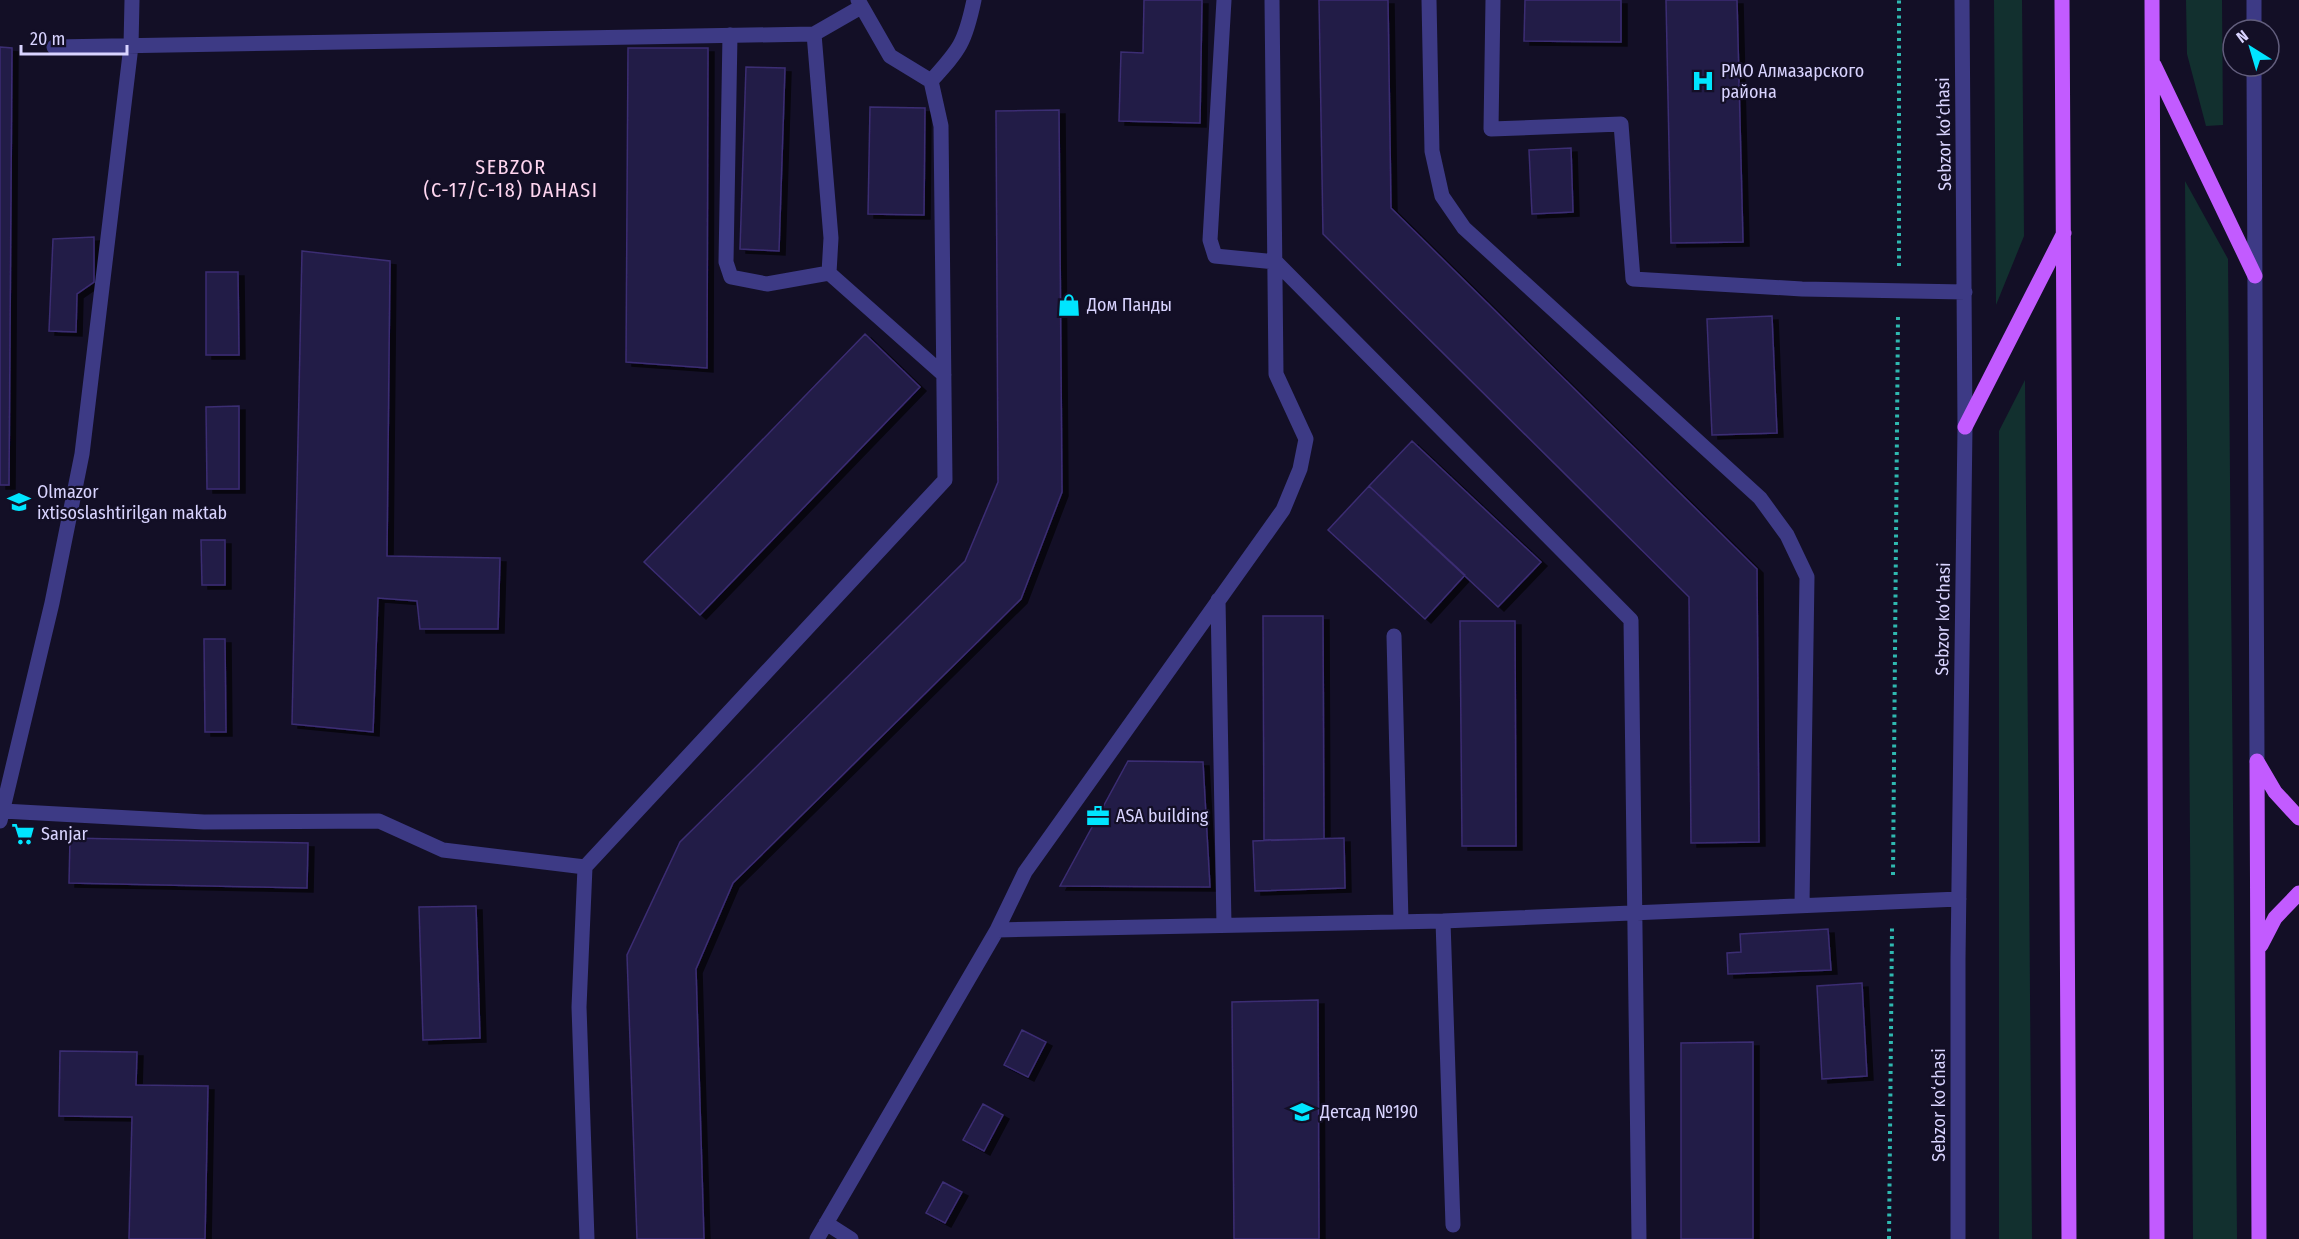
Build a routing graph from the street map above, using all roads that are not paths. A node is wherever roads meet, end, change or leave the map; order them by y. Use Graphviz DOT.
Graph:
graph roads {
  1 [pos="132,0"];
  2 [pos="974,0"];
  3 [pos="1224,0"];
  4 [pos="1272,0"];
  5 [pos="1429,0"];
  6 [pos="1493,0"];
  7 [pos="1962,0"];
  8 [pos="2062,0"];
  9 [pos="2152,0"];
  10 [pos="2254,0"];
  11 [pos="860,3"];
  12 [pos="2254,18"];
  13 [pos="814,34"];
  14 [pos="730,35"];
  15 [pos="131,46"];
  16 [pos="54,47"];
  17 [pos="2152,61"];
  18 [pos="2254,78"];
  19 [pos="931,81"];
  20 [pos="2065,230"];
  21 [pos="1276,262"];
  22 [pos="829,273"];
  23 [pos="2255,276"];
  24 [pos="1965,292"];
  25 [pos="944,375"];
  26 [pos="1965,427"];
  27 [pos="1218,600"];
  28 [pos="1394,636"];
  29 [pos="2257,761"];
  30 [pos="2,815"];
  31 [pos="2299,818"];
  32 [pos="585,867"];
  33 [pos="2299,893"];
  34 [pos="1959,898"];
  35 [pos="1802,905"];
  36 [pos="1636,914"];
  37 [pos="1443,921"];
  38 [pos="1401,922"];
  39 [pos="1224,925"];
  40 [pos="997,930"];
  41 [pos="2258,954"];
  42 [pos="826,1223"];
  43 [pos="1453,1226"];
  44 [pos="587,1239"];
  45 [pos="817,1239"];
  46 [pos="851,1239"];
  47 [pos="1639,1239"];
  48 [pos="1958,1239"];
  49 [pos="2069,1239"];
  50 [pos="2157,1239"];
  51 [pos="2259,1239"];
  1 -- 15 [label="street"];
  2 -- 19 [label="street"];
  3 -- 21 [label="street"];
  4 -- 21 [label="street"];
  5 -- 35 [label="street"];
  6 -- 24 [label="street"];
  7 -- 24 [label="street, Sebzor ko‘chasi"];
  8 -- 20 [label="main road"];
  9 -- 17 [label="main road"];
  10 -- 12 [label="street"];
  11 -- 13 [label="street"];
  11 -- 19 [label="street"];
  13 -- 14 [label="street"];
  13 -- 22 [label="street"];
  14 -- 15 [label="street"];
  14 -- 22 [label="street"];
  15 -- 16 [label="street"];
  15 -- 30 [label="street"];
  17 -- 23 [label="main road"];
  17 -- 50 [label="main road"];
  18 -- 23 [label="street"];
  19 -- 25 [label="street"];
  20 -- 26 [label="main road"];
  20 -- 49 [label="main road"];
  21 -- 27 [label="street"];
  21 -- 36 [label="street"];
  22 -- 25 [label="street"];
  23 -- 29 [label="street"];
  24 -- 26 [label="street, Sebzor ko‘chasi"];
  25 -- 32 [label="street"];
  26 -- 34 [label="street, Sebzor ko‘chasi"];
  27 -- 39 [label="street"];
  27 -- 40 [label="street"];
  28 -- 38 [label="street"];
  29 -- 31 [label="main road"];
  29 -- 41 [label="main road"];
  30 -- 32 [label="street"];
  32 -- 44 [label="street"];
  33 -- 41 [label="main road"];
  34 -- 35 [label="street"];
  34 -- 48 [label="street, Sebzor ko‘chasi"];
  35 -- 36 [label="street"];
  36 -- 37 [label="street"];
  36 -- 47 [label="street"];
  37 -- 38 [label="street"];
  37 -- 43 [label="street"];
  38 -- 39 [label="street"];
  39 -- 40 [label="street"];
  40 -- 42 [label="street"];
  41 -- 51 [label="main road"];
  42 -- 45 [label="street"];
  42 -- 46 [label="street"];
}
